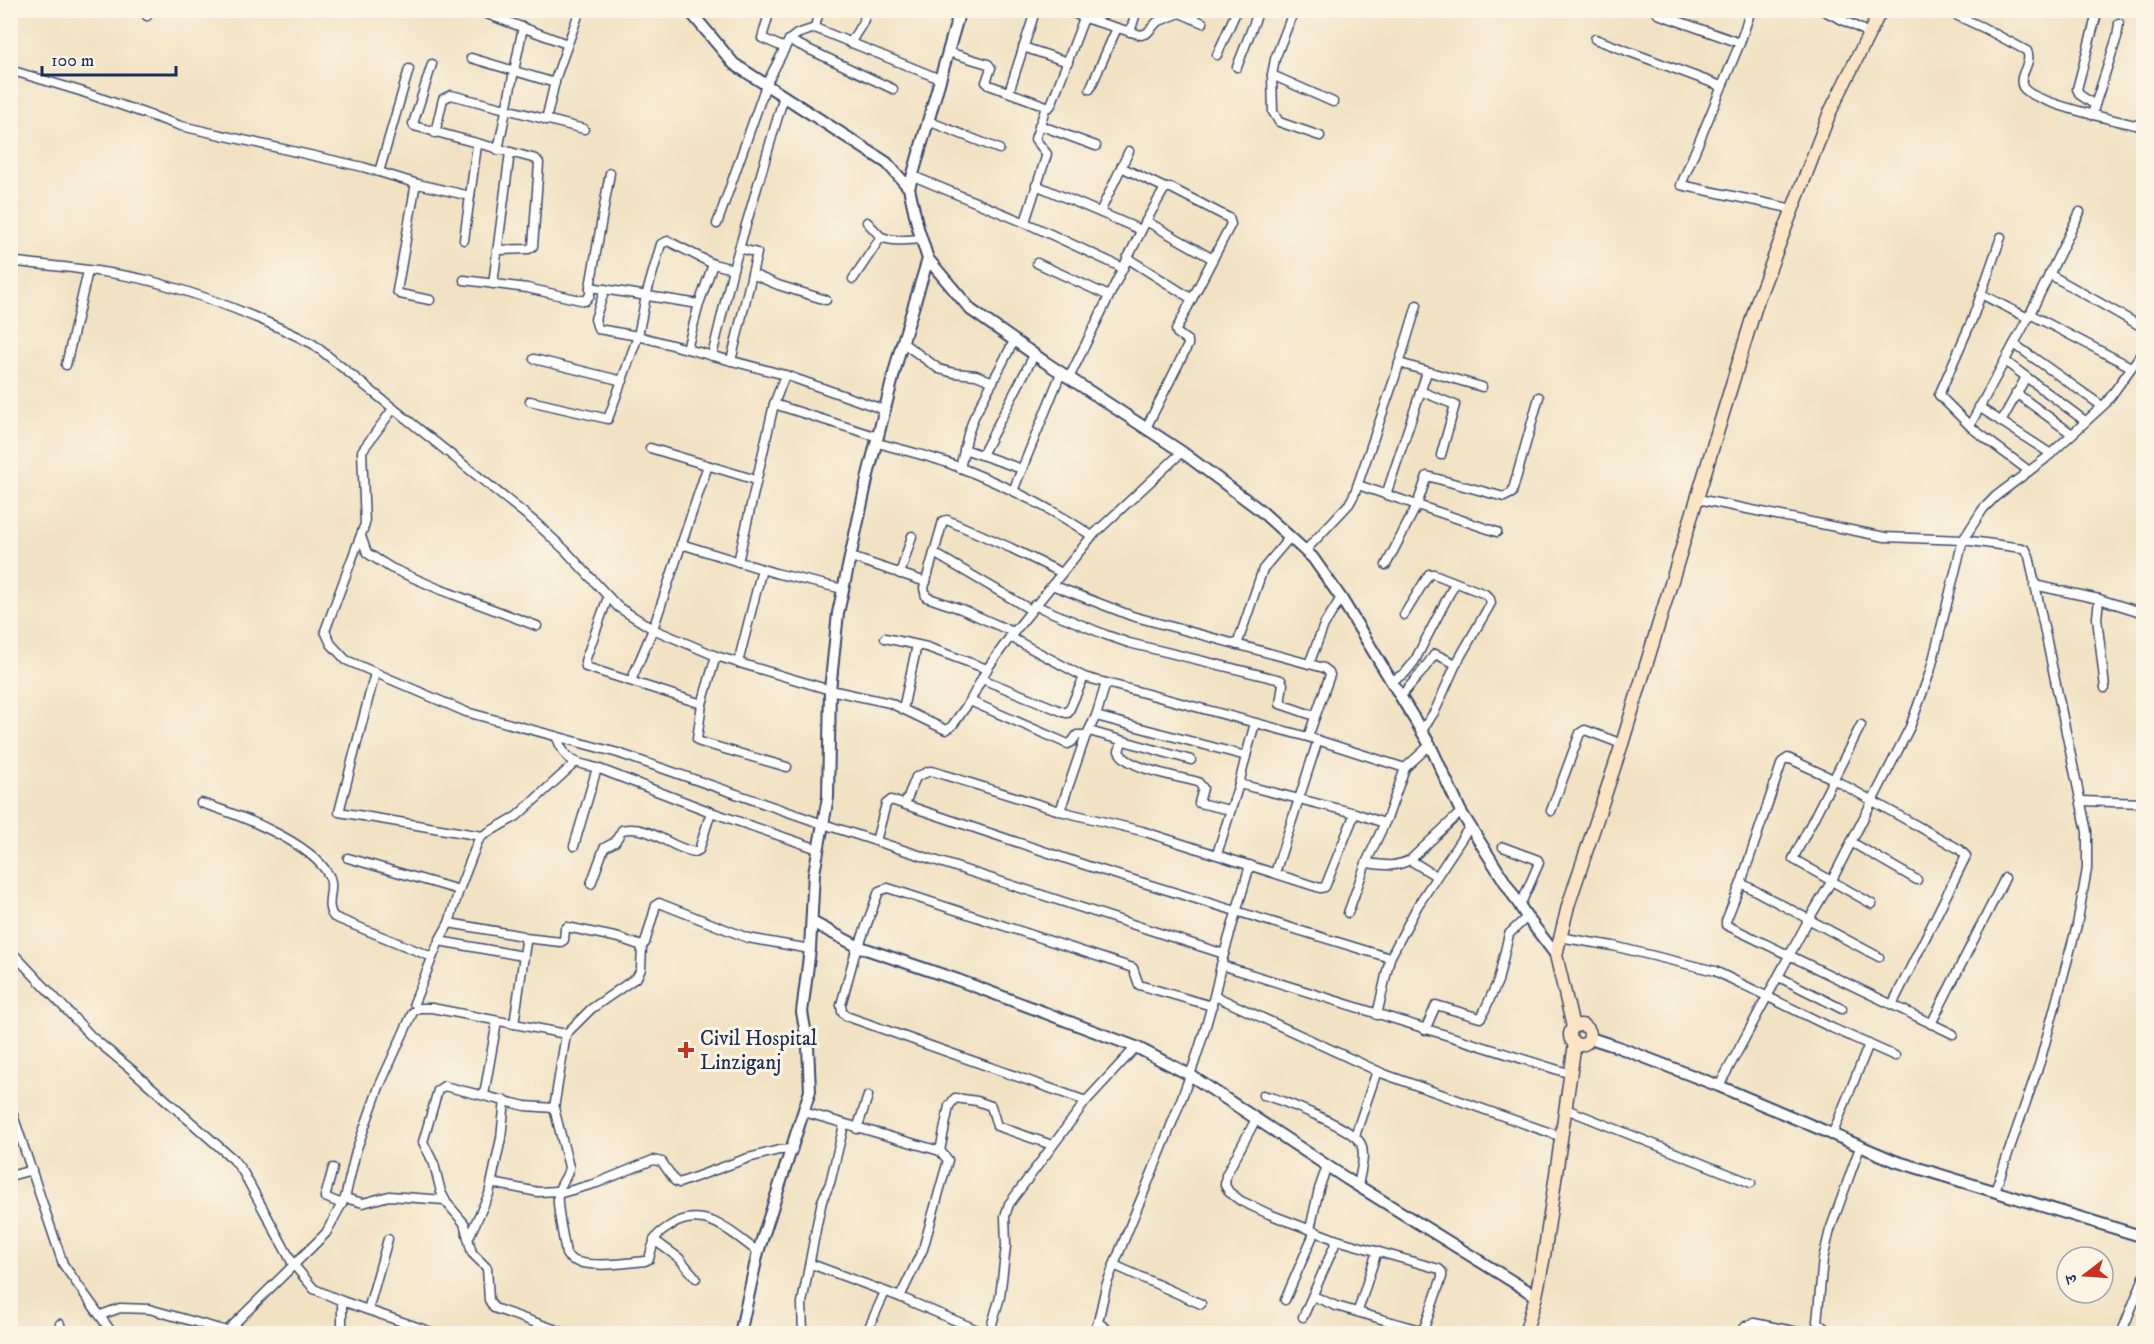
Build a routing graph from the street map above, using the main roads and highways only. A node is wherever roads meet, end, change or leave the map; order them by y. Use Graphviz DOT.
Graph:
graph roads {
  1 [pos="1881,10"];
  2 [pos="1573,1027"];
  3 [pos="1575,1043"];
  4 [pos="1525,1334"];
  1 -- 2 [label="main road"];
  2 -- 3 [label="main road"];
  2 -- 3 [label="main road"];
  3 -- 4 [label="main road"];
}
